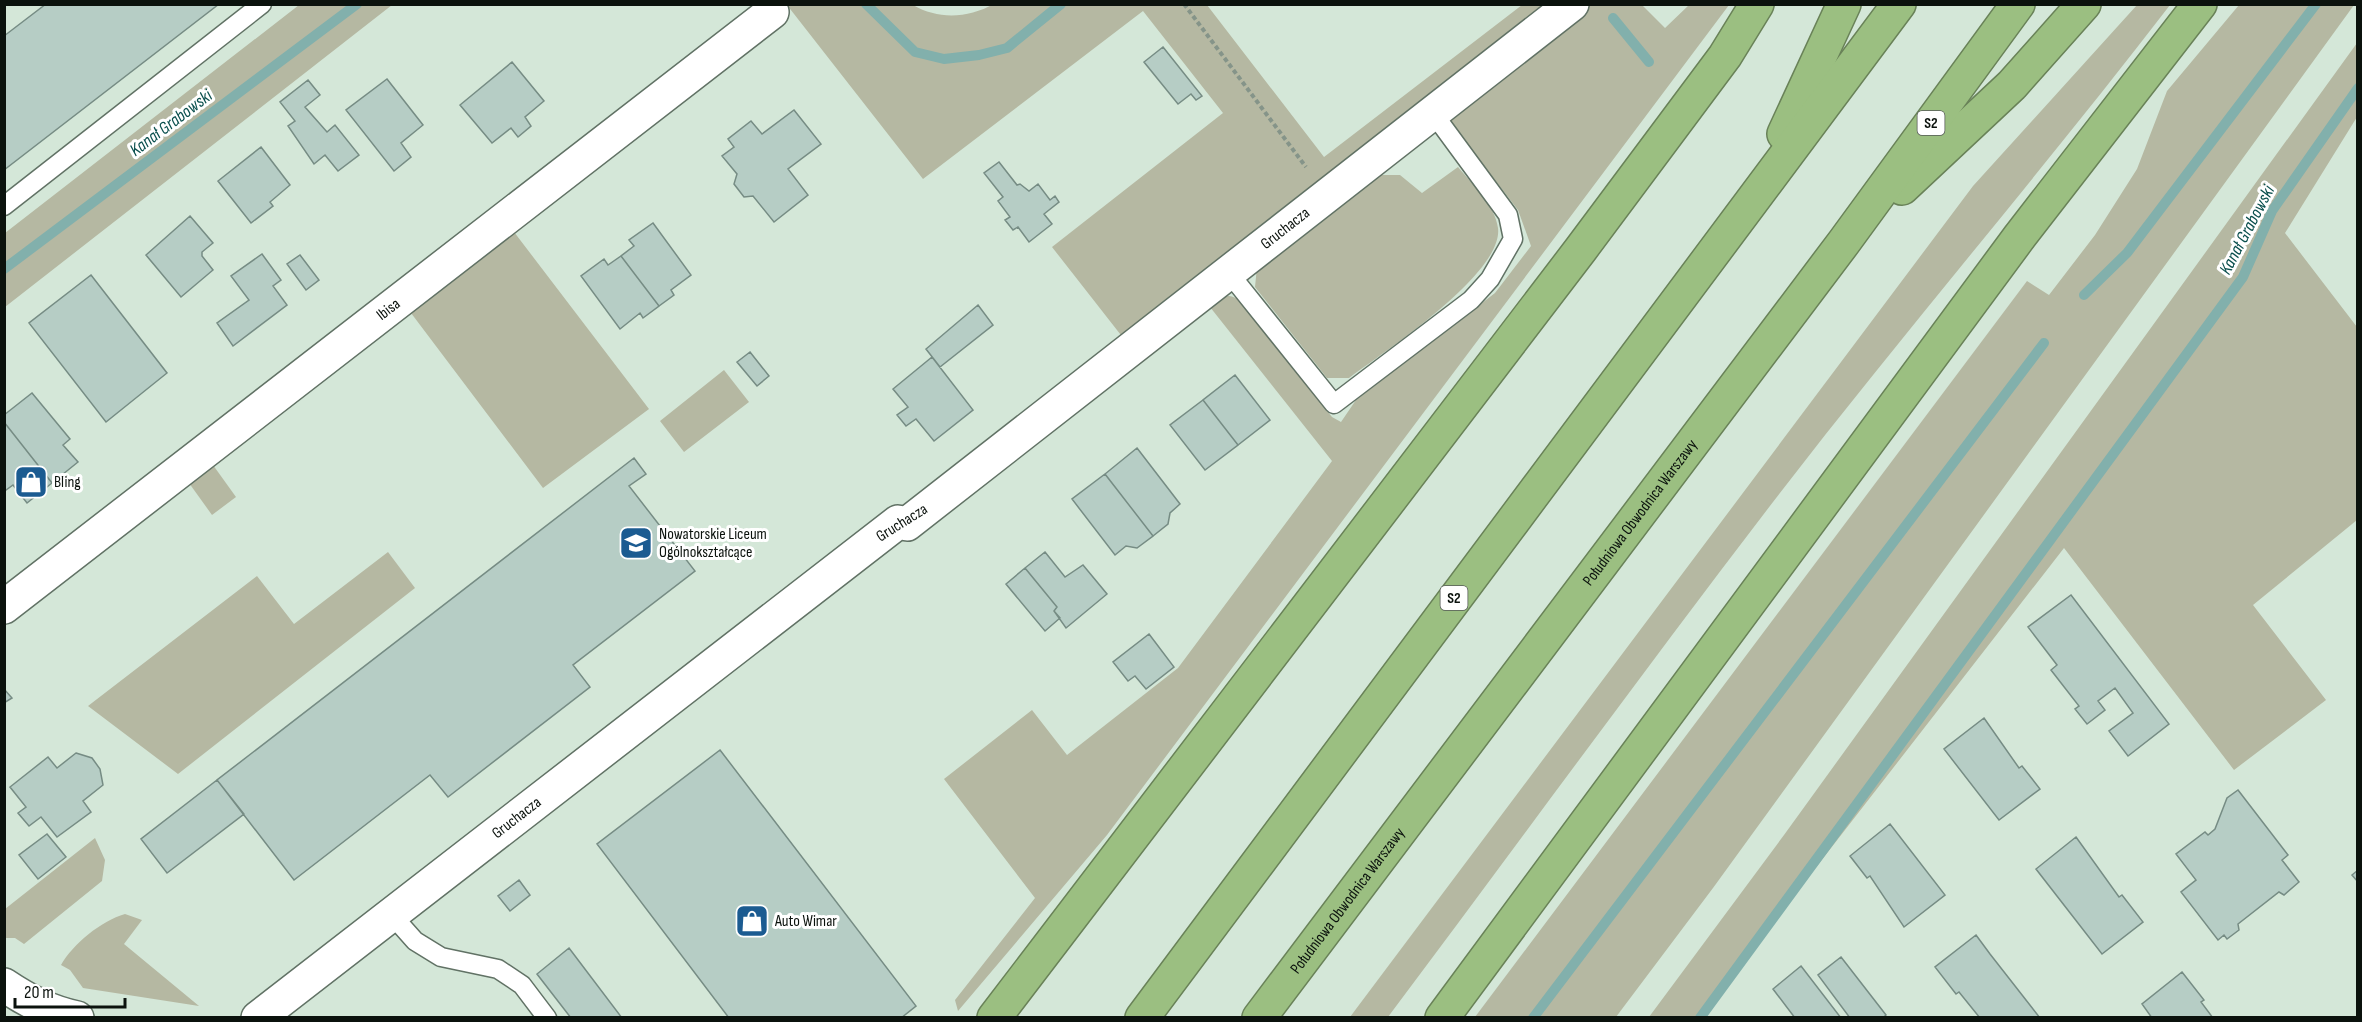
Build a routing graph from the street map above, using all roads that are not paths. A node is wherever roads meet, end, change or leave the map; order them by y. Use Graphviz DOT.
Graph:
graph roads {
  1 [pos="262,4"];
  2 [pos="1572,4"];
  3 [pos="1758,4"];
  4 [pos="1844,4"];
  5 [pos="1899,4"];
  6 [pos="2018,4"];
  7 [pos="2084,4"];
  8 [pos="2200,4"];
  9 [pos="771,12"];
  10 [pos="1433,113"];
  11 [pos="1758,189"];
  12 [pos="4,206"];
  13 [pos="1844,242"];
  14 [pos="1229,273"];
  15 [pos="4,607"];
  16 [pos="391,914"];
  17 [pos="4,985"];
  18 [pos="77,1017"];
  19 [pos="258,1017"];
  20 [pos="547,1017"];
  21 [pos="994,1017"];
  22 [pos="1142,1017"];
  23 [pos="1259,1017"];
  24 [pos="1442,1017"];
  1 -- 12 [label="lane"];
  2 -- 10 [label="street, Gruchacza"];
  3 -- 21 [label="highway"];
  4 -- 11 [label="highway"];
  5 -- 11 [label="highway, S2"];
  6 -- 13 [label="highway, Południowa Obwodnica Warszawy / S2"];
  7 -- 13 [label="highway"];
  8 -- 24 [label="highway"];
  9 -- 15 [label="street, Ibisa"];
  10 -- 14 [label="street, Gruchacza"];
  10 -- 14 [label="lane"];
  11 -- 22 [label="highway, S2"];
  13 -- 23 [label="highway, Południowa Obwodnica Warszawy / S2"];
  14 -- 16 [label="street, Gruchacza"];
  16 -- 19 [label="street, Gruchacza"];
  16 -- 20 [label="lane"];
  17 -- 18 [label="street"];
}
